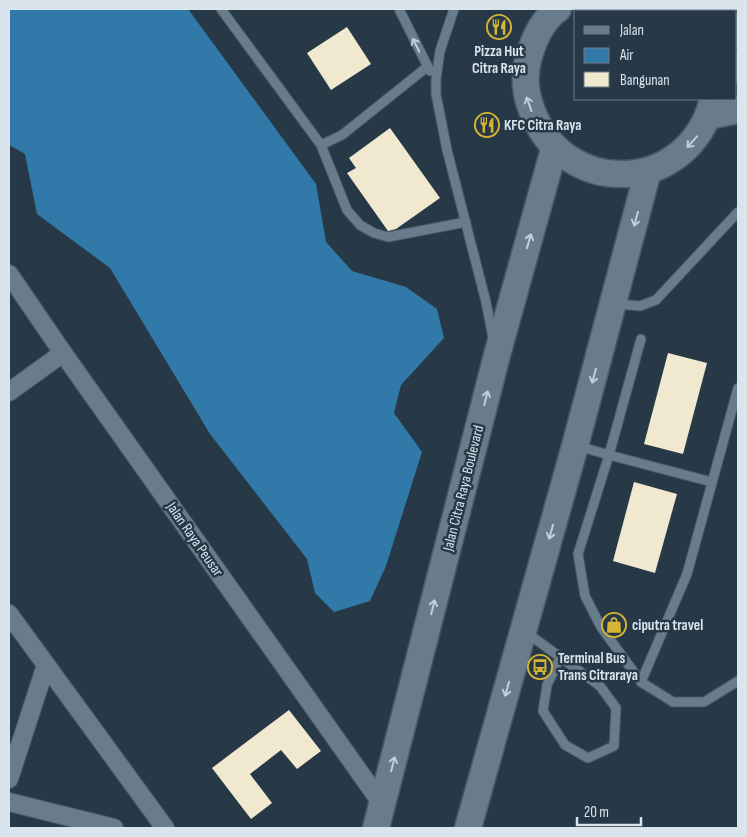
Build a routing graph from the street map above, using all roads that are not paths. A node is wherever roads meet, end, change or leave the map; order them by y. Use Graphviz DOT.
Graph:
graph roads {
  1 [pos="221,9"];
  2 [pos="398,9"];
  3 [pos="454,9"];
  4 [pos="558,9"];
  5 [pos="427,67"];
  6 [pos="436,79"];
  7 [pos="711,107"];
  8 [pos="738,110"];
  9 [pos="321,145"];
  10 [pos="554,149"];
  11 [pos="648,171"];
  12 [pos="738,212"];
  13 [pos="466,222"];
  14 [pos="9,274"];
  15 [pos="613,304"];
  16 [pos="641,340"];
  17 [pos="63,353"];
  18 [pos="497,355"];
  19 [pos="738,388"];
  20 [pos="9,392"];
  21 [pos="576,446"];
  22 [pos="609,455"];
  23 [pos="712,482"];
  24 [pos="9,614"];
  25 [pos="524,631"];
  26 [pos="560,658"];
  27 [pos="46,665"];
  28 [pos="738,681"];
  29 [pos="641,682"];
  30 [pos="9,779"];
  31 [pos="9,802"];
  32 [pos="379,816"];
  33 [pos="114,828"];
  34 [pos="164,828"];
  35 [pos="468,828"];
  1 -- 9 [label="lane"];
  5 -- 2 [label="lane, one-way"];
  3 -- 6 [label="lane"];
  10 -- 4 [label="main road, one-way"];
  5 -- 6 [label="lane"];
  5 -- 9 [label="lane"];
  6 -- 13 [label="lane"];
  7 -- 8 [label="main road"];
  7 -- 11 [label="main road, one-way"];
  9 -- 13 [label="lane"];
  10 -- 11 [label="main road"];
  18 -- 10 [label="main road, Jalan Citra Raya Boulevard, one-way"];
  11 -- 15 [label="main road, one-way"];
  12 -- 15 [label="lane"];
  13 -- 18 [label="lane"];
  14 -- 17 [label="street, Jalan Raya Peusar"];
  15 -- 21 [label="main road, one-way"];
  16 -- 22 [label="lane"];
  17 -- 20 [label="street"];
  17 -- 32 [label="street, Jalan Raya Peusar"];
  32 -- 18 [label="main road, Jalan Citra Raya Boulevard, one-way"];
  19 -- 23 [label="lane"];
  21 -- 22 [label="lane"];
  21 -- 25 [label="main road, one-way"];
  22 -- 23 [label="lane"];
  22 -- 29 [label="lane"];
  23 -- 29 [label="lane"];
  24 -- 27 [label="street"];
  25 -- 26 [label="lane"];
  25 -- 35 [label="main road, one-way"];
  26 -- 26 [label="lane"];
  27 -- 30 [label="street"];
  27 -- 34 [label="street"];
  28 -- 29 [label="lane"];
  31 -- 33 [label="street"];
}
